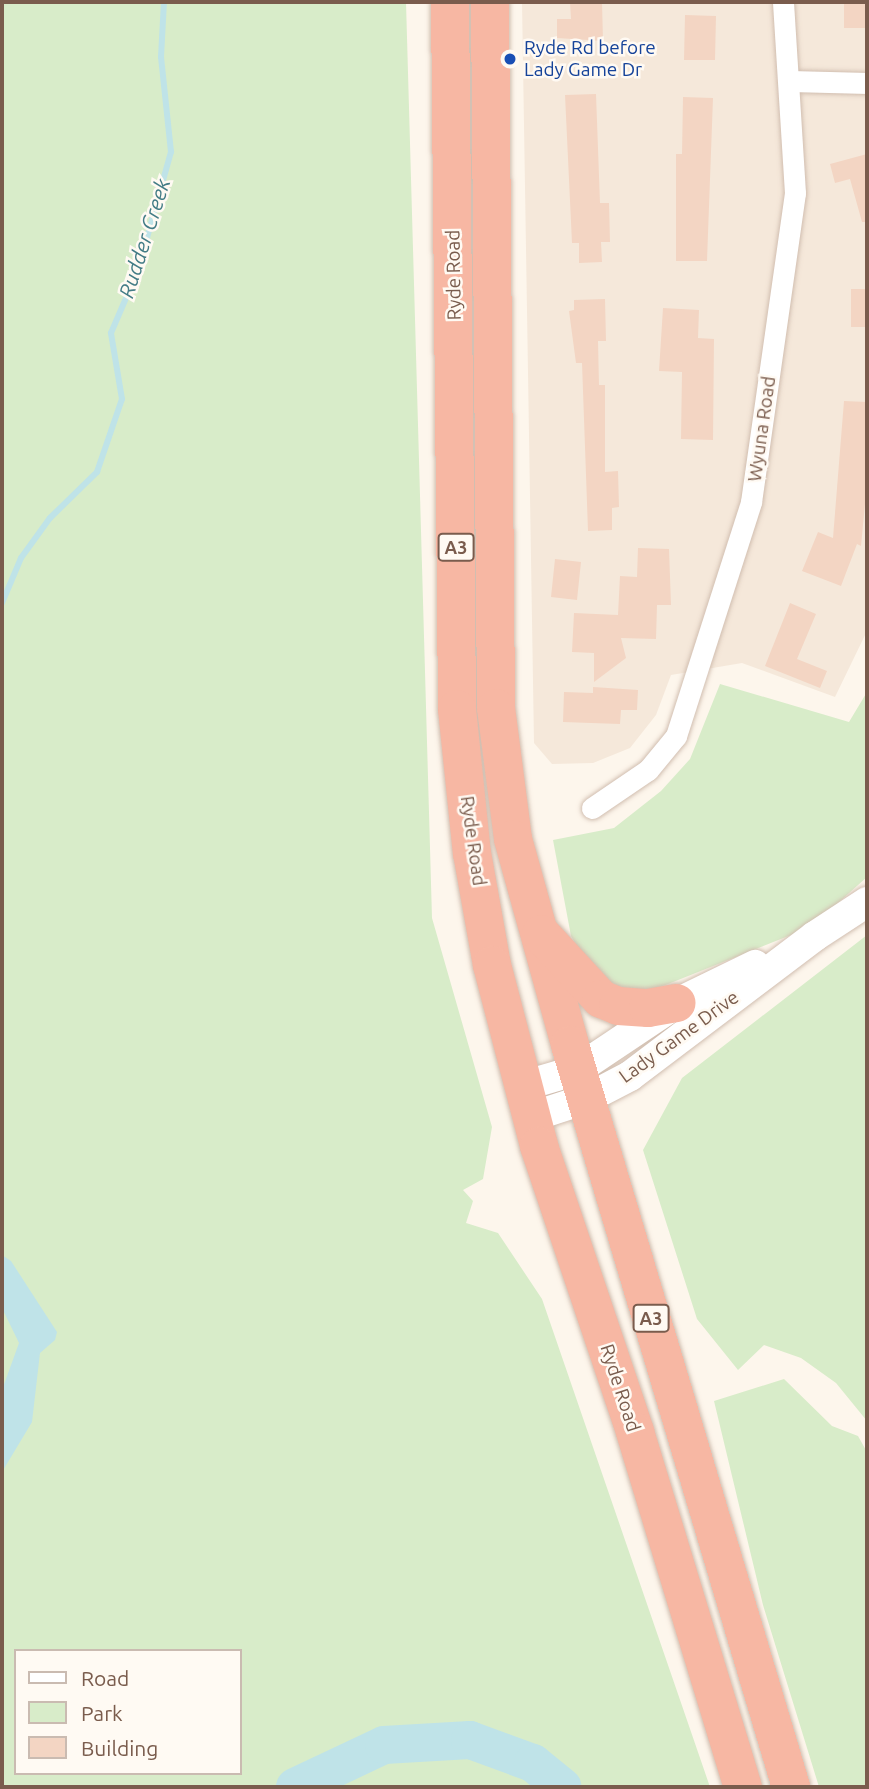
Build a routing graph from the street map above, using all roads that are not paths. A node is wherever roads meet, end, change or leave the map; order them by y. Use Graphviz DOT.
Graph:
graph roads {
  1 [pos="450,2"];
  2 [pos="490,2"];
  3 [pos="783,2"];
  4 [pos="791,81"];
  5 [pos="867,83"];
  6 [pos="592,808"];
  7 [pos="867,902"];
  8 [pos="536,928"];
  9 [pos="815,936"];
  10 [pos="677,1003"];
  11 [pos="582,1085"];
  12 [pos="527,1101"];
  13 [pos="743,1787"];
  14 [pos="791,1787"];
  1 -- 12 [label="highway, Ryde Road / A3"];
  2 -- 8 [label="highway, Ryde Road / A3"];
  3 -- 4 [label="street, Wyuna Road"];
  4 -- 5 [label="street"];
  4 -- 6 [label="street, Wyuna Road"];
  7 -- 9 [label="main road, Lady Game Drive"];
  8 -- 10 [label="highway"];
  8 -- 11 [label="highway, Ryde Road / A3"];
  9 -- 10 [label="main road, Lady Game Drive"];
  9 -- 11 [label="main road, Lady Game Drive"];
  10 -- 11 [label="main road, Lady Game Drive"];
  11 -- 12 [label="main road, Lady Game Drive"];
  11 -- 14 [label="highway, Ryde Road / A3"];
  12 -- 13 [label="highway, Ryde Road / A3"];
}
